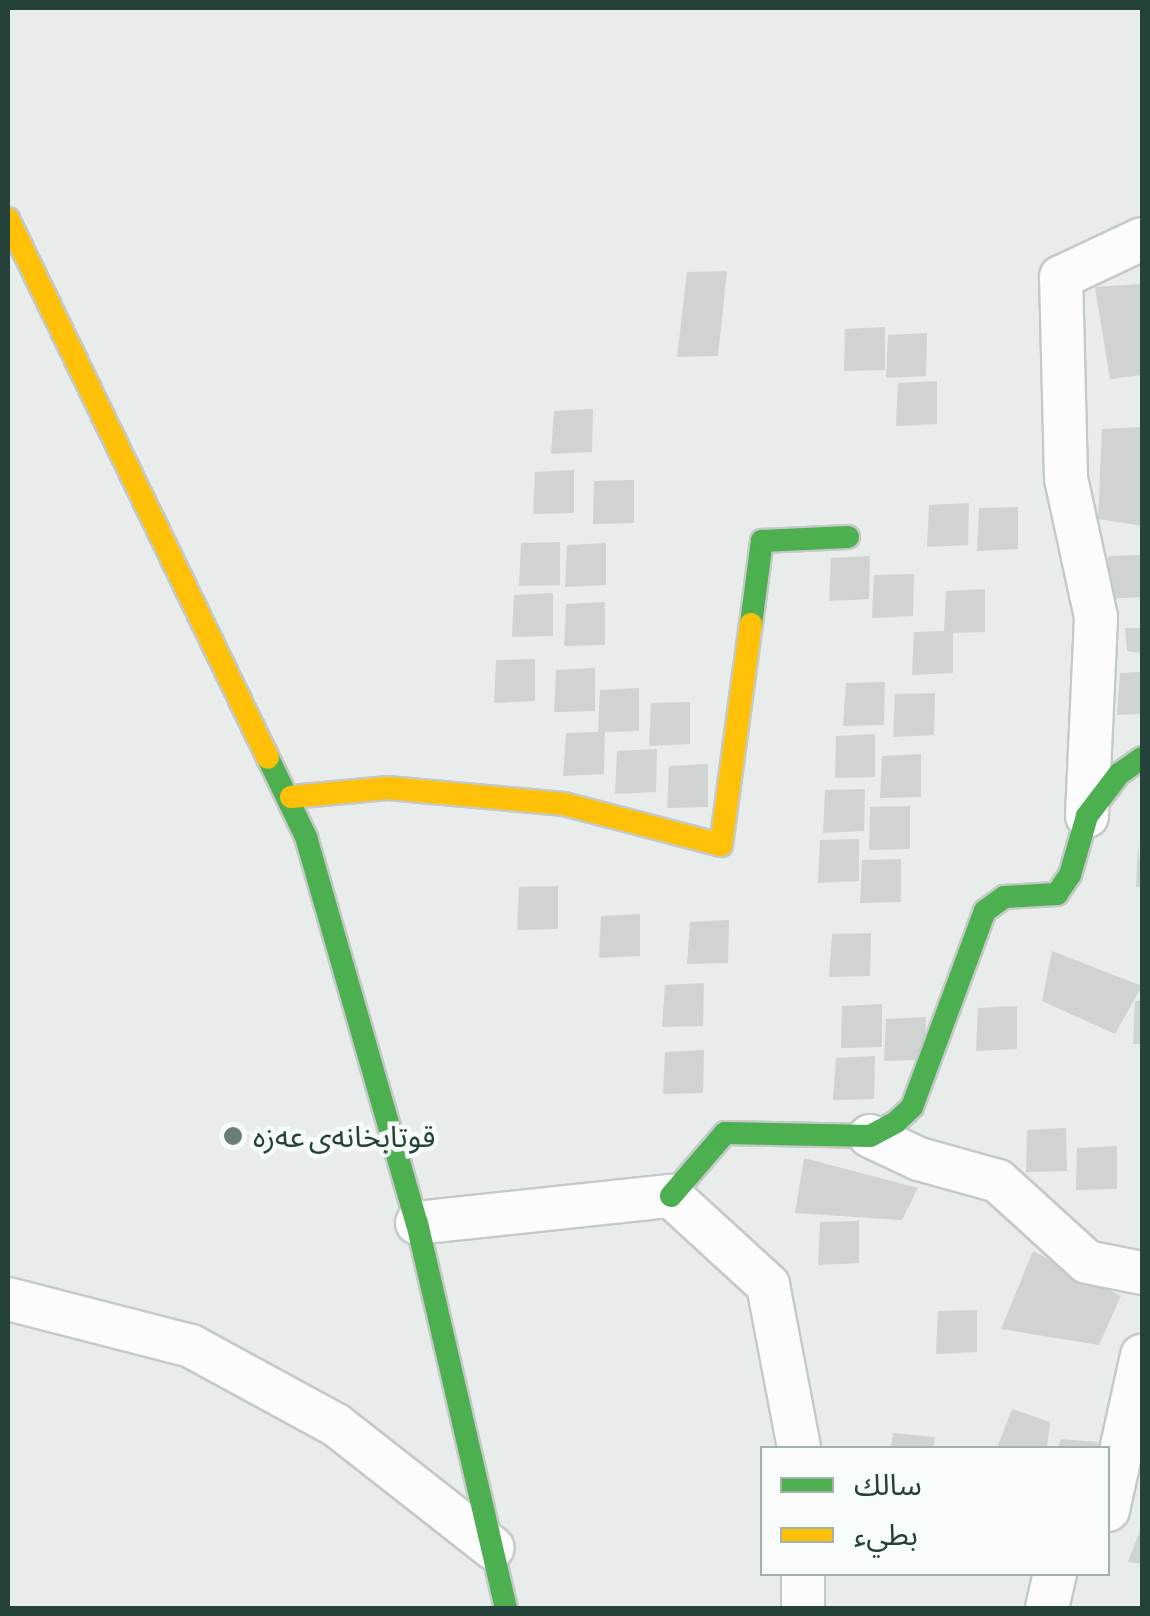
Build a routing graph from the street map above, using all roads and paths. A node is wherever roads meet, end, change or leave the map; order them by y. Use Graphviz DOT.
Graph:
graph roads {
  1 [pos="8,219"];
  2 [pos="1142,240"];
  3 [pos="848,537"];
  4 [pos="1142,758"];
  5 [pos="291,797"];
  6 [pos="1087,816"];
  7 [pos="870,1136"];
  8 [pos="671,1196"];
  9 [pos="417,1223"];
  10 [pos="1142,1273"];
  11 [pos="8,1300"];
  12 [pos="1142,1356"];
  13 [pos="799,1446"];
  14 [pos="1110,1501"];
  15 [pos="493,1548"];
  16 [pos="802,1576"];
  17 [pos="1054,1576"];
  18 [pos="506,1608"];
  19 [pos="803,1608"];
  20 [pos="1046,1608"];
  1 -- 5 [label="street"];
  2 -- 6 [label="street"];
  3 -- 5 [label="street"];
  4 -- 6 [label="street"];
  5 -- 9 [label="street"];
  6 -- 7 [label="street"];
  7 -- 8 [label="street"];
  7 -- 10 [label="street"];
  8 -- 9 [label="street"];
  8 -- 13 [label="street"];
  9 -- 15 [label="street"];
  11 -- 15 [label="street"];
  12 -- 14 [label="street"];
  15 -- 18 [label="street"];
  16 -- 19 [label="street"];
  17 -- 20 [label="street"];
}
